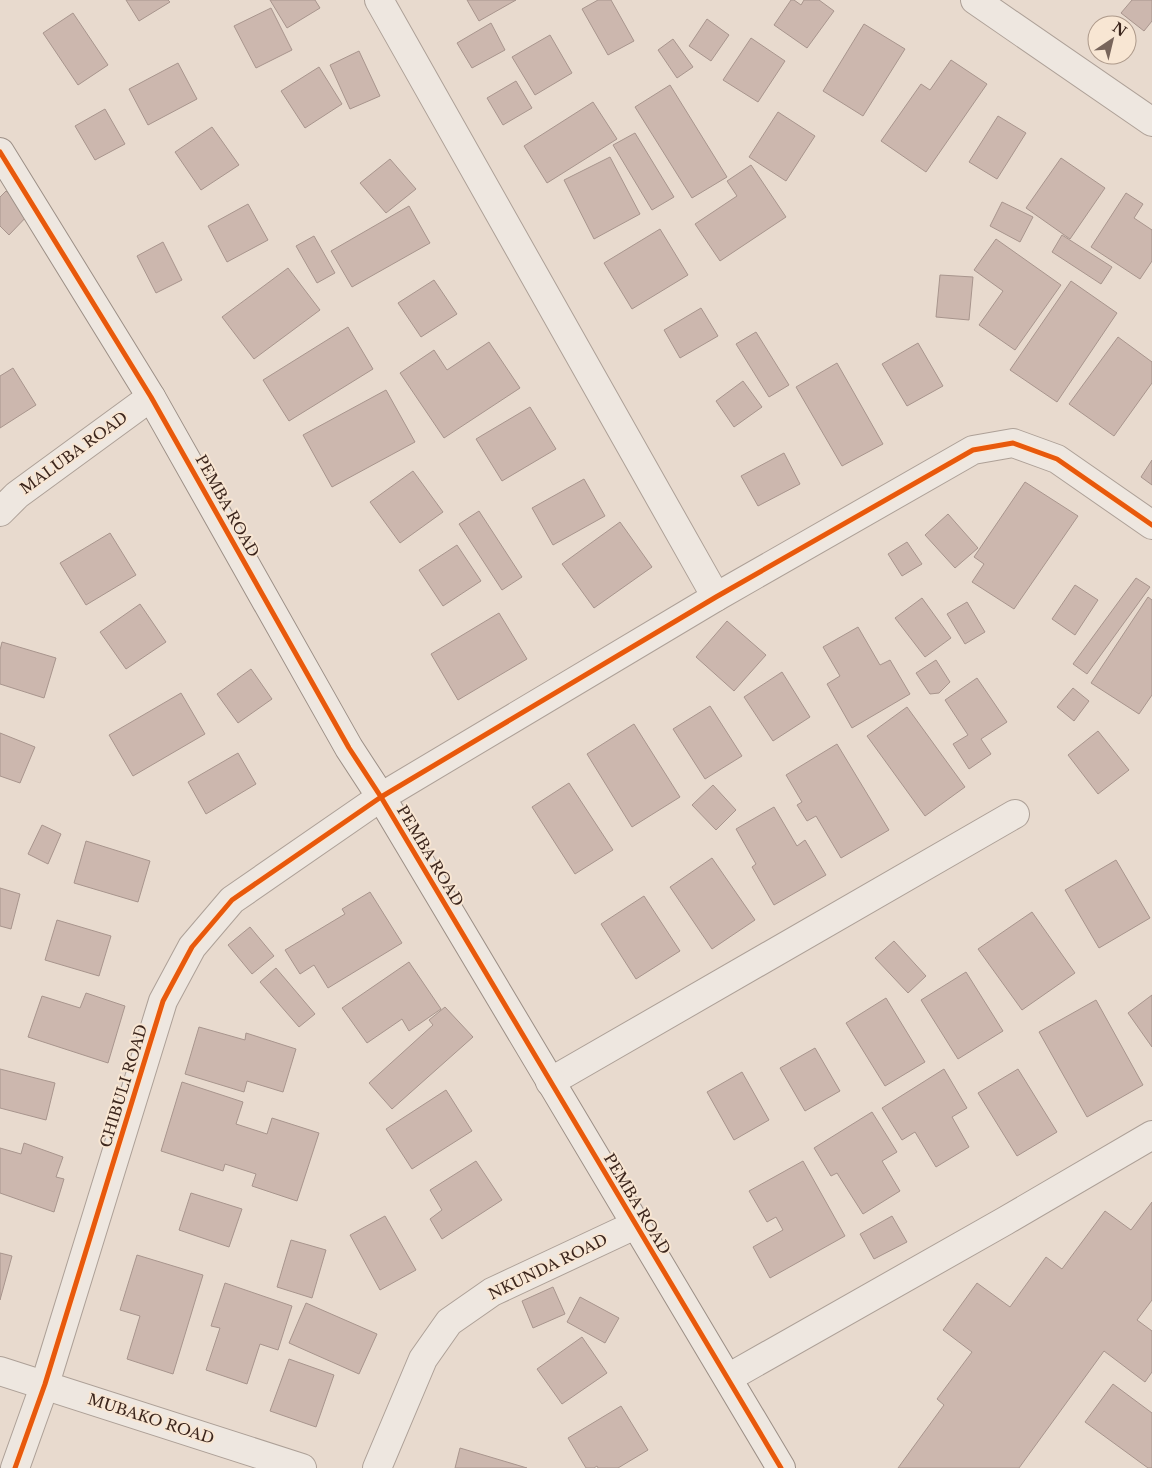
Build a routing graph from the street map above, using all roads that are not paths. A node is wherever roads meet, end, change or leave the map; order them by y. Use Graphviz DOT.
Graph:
graph roads {
  1 [pos="379,0"];
  2 [pos="975,0"];
  3 [pos="1152,122"];
  4 [pos="0,152"];
  5 [pos="151,397"];
  6 [pos="0,512"];
  7 [pos="1152,525"];
  8 [pos="716,597"];
  9 [pos="380,797"];
  10 [pos="1016,814"];
  11 [pos="550,1082"];
  12 [pos="1152,1135"];
  13 [pos="635,1225"];
  14 [pos="0,1371"];
  15 [pos="728,1378"];
  16 [pos="45,1384"];
  17 [pos="15,1468"];
  18 [pos="302,1468"];
  19 [pos="377,1468"];
  20 [pos="781,1468"];
  1 -- 8 [label="street"];
  2 -- 3 [label="street"];
  4 -- 5 [label="street, PEMBA ROAD"];
  5 -- 6 [label="street, MALUBA ROAD"];
  5 -- 9 [label="street, PEMBA ROAD"];
  7 -- 8 [label="street, CHIBULI ROAD"];
  8 -- 9 [label="street, CHIBULI ROAD"];
  9 -- 11 [label="street, PEMBA ROAD"];
  9 -- 16 [label="street, CHIBULI ROAD"];
  10 -- 11 [label="street"];
  11 -- 13 [label="street, PEMBA ROAD"];
  12 -- 15 [label="street"];
  13 -- 15 [label="street, PEMBA ROAD"];
  13 -- 19 [label="street, NKUNDA ROAD"];
  14 -- 16 [label="street, MUBAKO ROAD"];
  15 -- 20 [label="street, PEMBA ROAD"];
  16 -- 17 [label="street, CHIBULI ROAD"];
  16 -- 18 [label="street, MUBAKO ROAD"];
}
